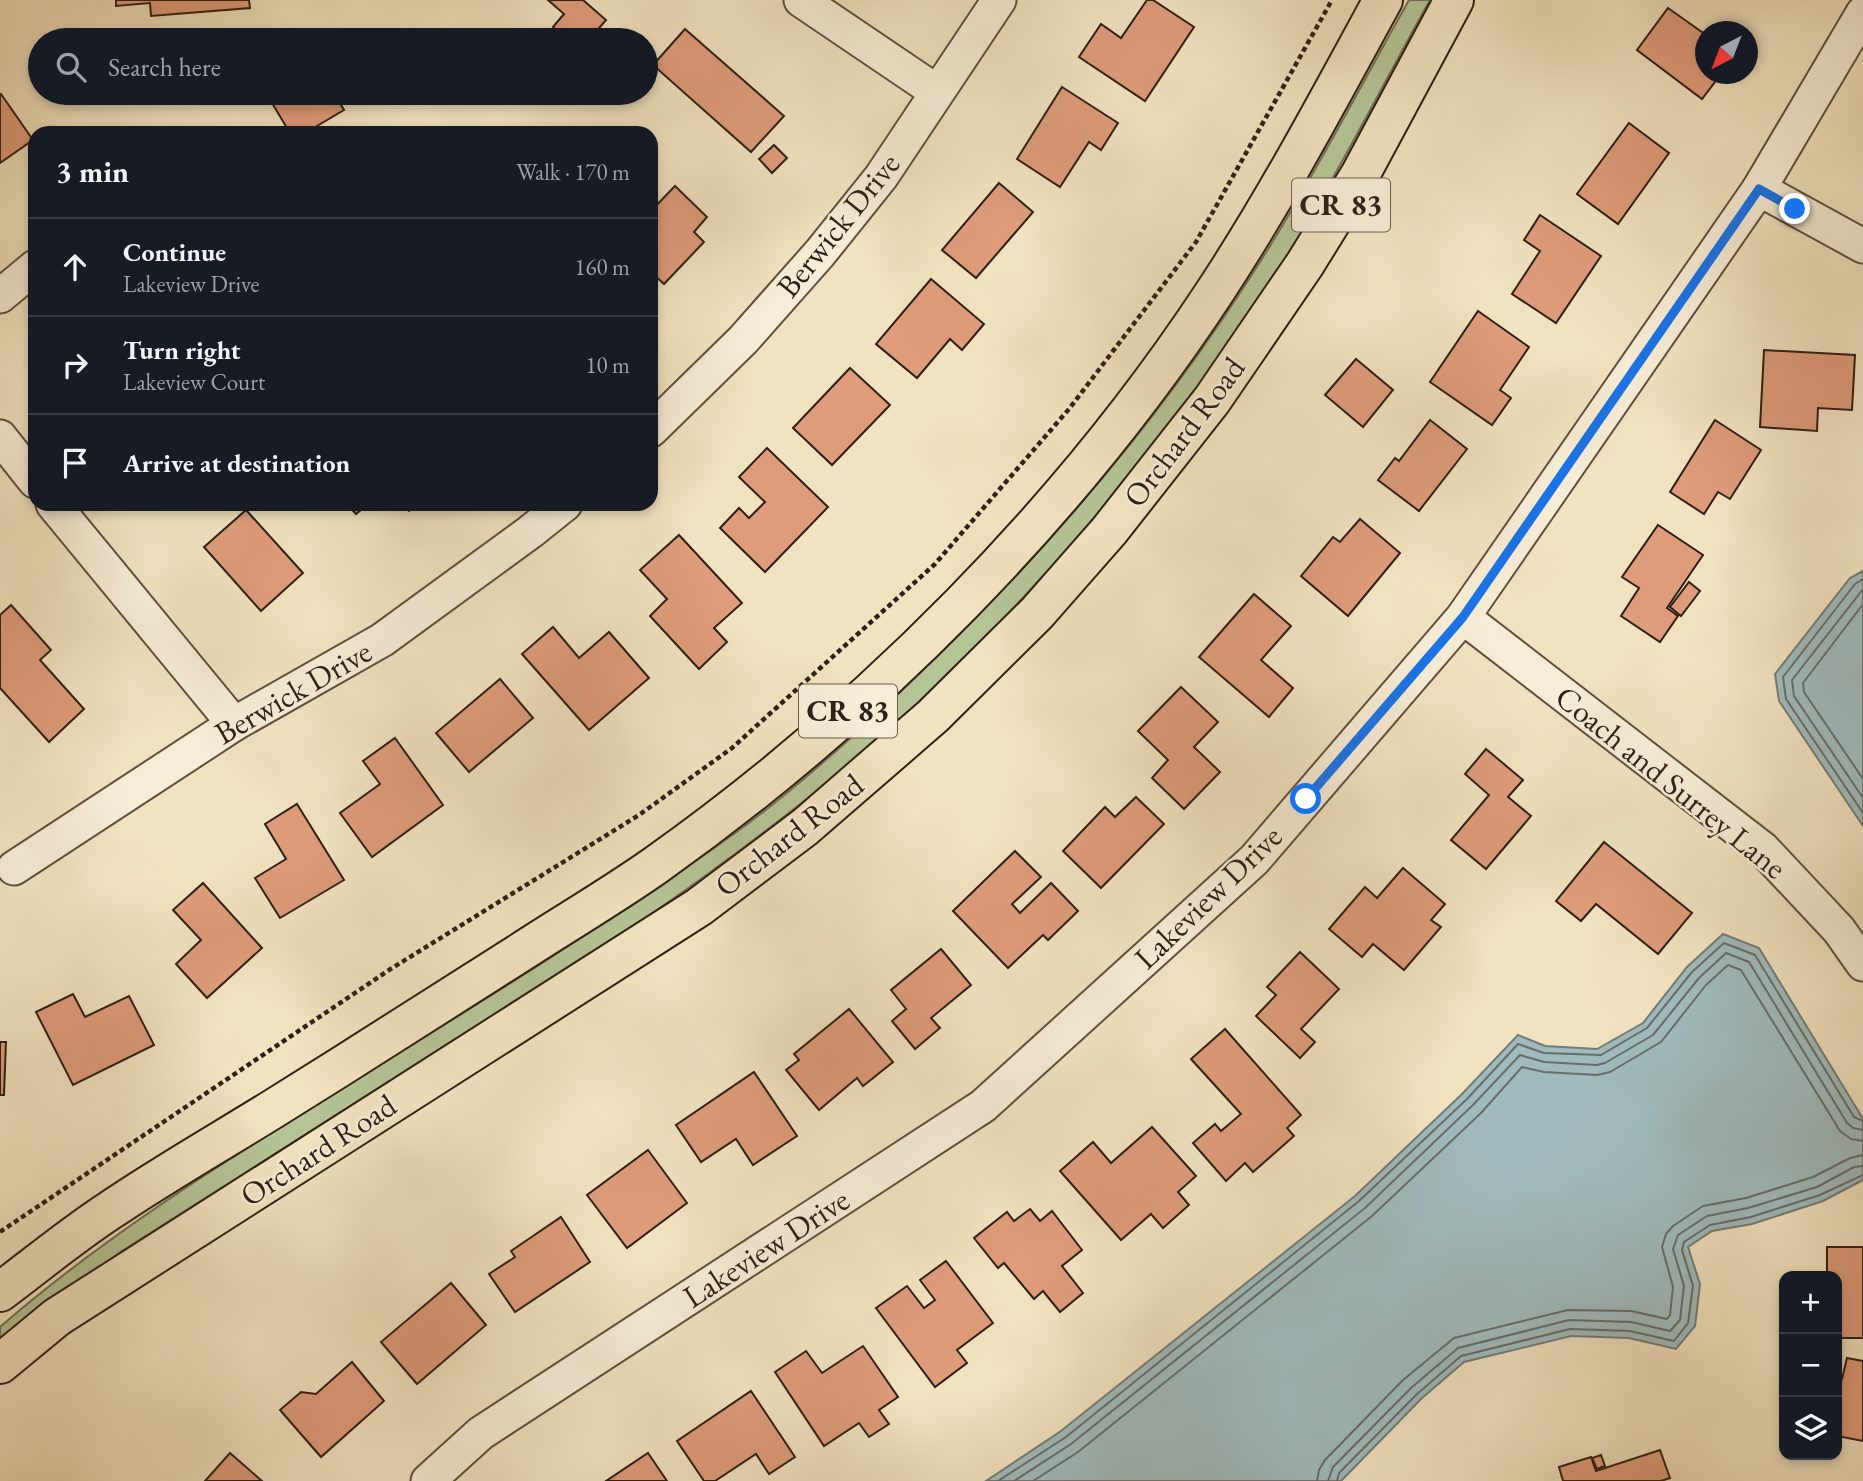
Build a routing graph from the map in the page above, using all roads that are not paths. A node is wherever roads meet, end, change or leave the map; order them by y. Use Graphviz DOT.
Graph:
graph roads {
  1 [pos="801,0"];
  2 [pos="999,0"];
  3 [pos="1383,0"];
  4 [pos="1454,0"];
  5 [pos="1845,0"];
  6 [pos="1863,11"];
  7 [pos="937,92"];
  8 [pos="1759,189"];
  9 [pos="1863,246"];
  10 [pos="28,273"];
  11 [pos="0,296"];
  12 [pos="658,423"];
  13 [pos="0,437"];
  14 [pos="28,472"];
  15 [pos="59,511"];
  16 [pos="556,511"];
  17 [pos="1463,617"];
  18 [pos="234,724"];
  19 [pos="14,868"];
  20 [pos="1863,964"];
  21 [pos="0,1292"];
  22 [pos="0,1364"];
  23 [pos="428,1481"];
  1 -- 7 [label="street"];
  2 -- 7 [label="street, Berwick Drive"];
  3 -- 21 [label="main road, Orchard Road / CR 83"];
  4 -- 22 [label="main road, Orchard Road / CR 83"];
  5 -- 6 [label="street"];
  6 -- 8 [label="street, Lakeview Drive"];
  7 -- 12 [label="street, Berwick Drive"];
  8 -- 9 [label="street"];
  8 -- 17 [label="street, Lakeview Drive"];
  10 -- 11 [label="street"];
  13 -- 14 [label="street"];
  15 -- 18 [label="street"];
  16 -- 18 [label="street, Berwick Drive"];
  17 -- 20 [label="street, Coach and Surrey Lane"];
  17 -- 23 [label="street, Lakeview Drive"];
  18 -- 19 [label="street, Berwick Drive"];
}
